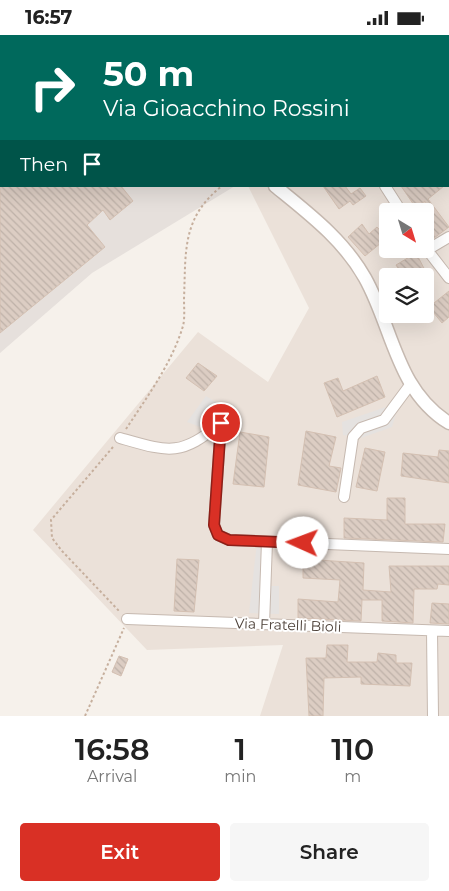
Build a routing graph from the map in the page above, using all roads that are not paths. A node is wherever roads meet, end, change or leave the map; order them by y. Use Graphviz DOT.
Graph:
graph roads {
  1 [pos="275,187"];
  2 [pos="386,187"];
  3 [pos="396,203"];
  4 [pos="449,237"];
  5 [pos="434,245"];
  6 [pos="433,258"];
  7 [pos="449,278"];
  8 [pos="410,385"];
  9 [pos="449,423"];
  10 [pos="120,438"];
  11 [pos="344,497"];
  12 [pos="268,542"];
  13 [pos="449,549"];
  14 [pos="127,619"];
  15 [pos="264,624"];
  16 [pos="432,631"];
  17 [pos="449,631"];
  18 [pos="433,716"];
  1 -- 8 [label="street"];
  2 -- 3 [label="street"];
  4 -- 5 [label="street"];
  6 -- 7 [label="street"];
  8 -- 9 [label="street"];
  8 -- 11 [label="street"];
  10 -- 12 [label="street"];
  12 -- 13 [label="street"];
  12 -- 15 [label="street"];
  14 -- 15 [label="street, Via Fratelli Bioli"];
  15 -- 16 [label="street, Via Fratelli Bioli"];
  16 -- 17 [label="street, Via Fratelli Bioli"];
  16 -- 18 [label="street"];
}
